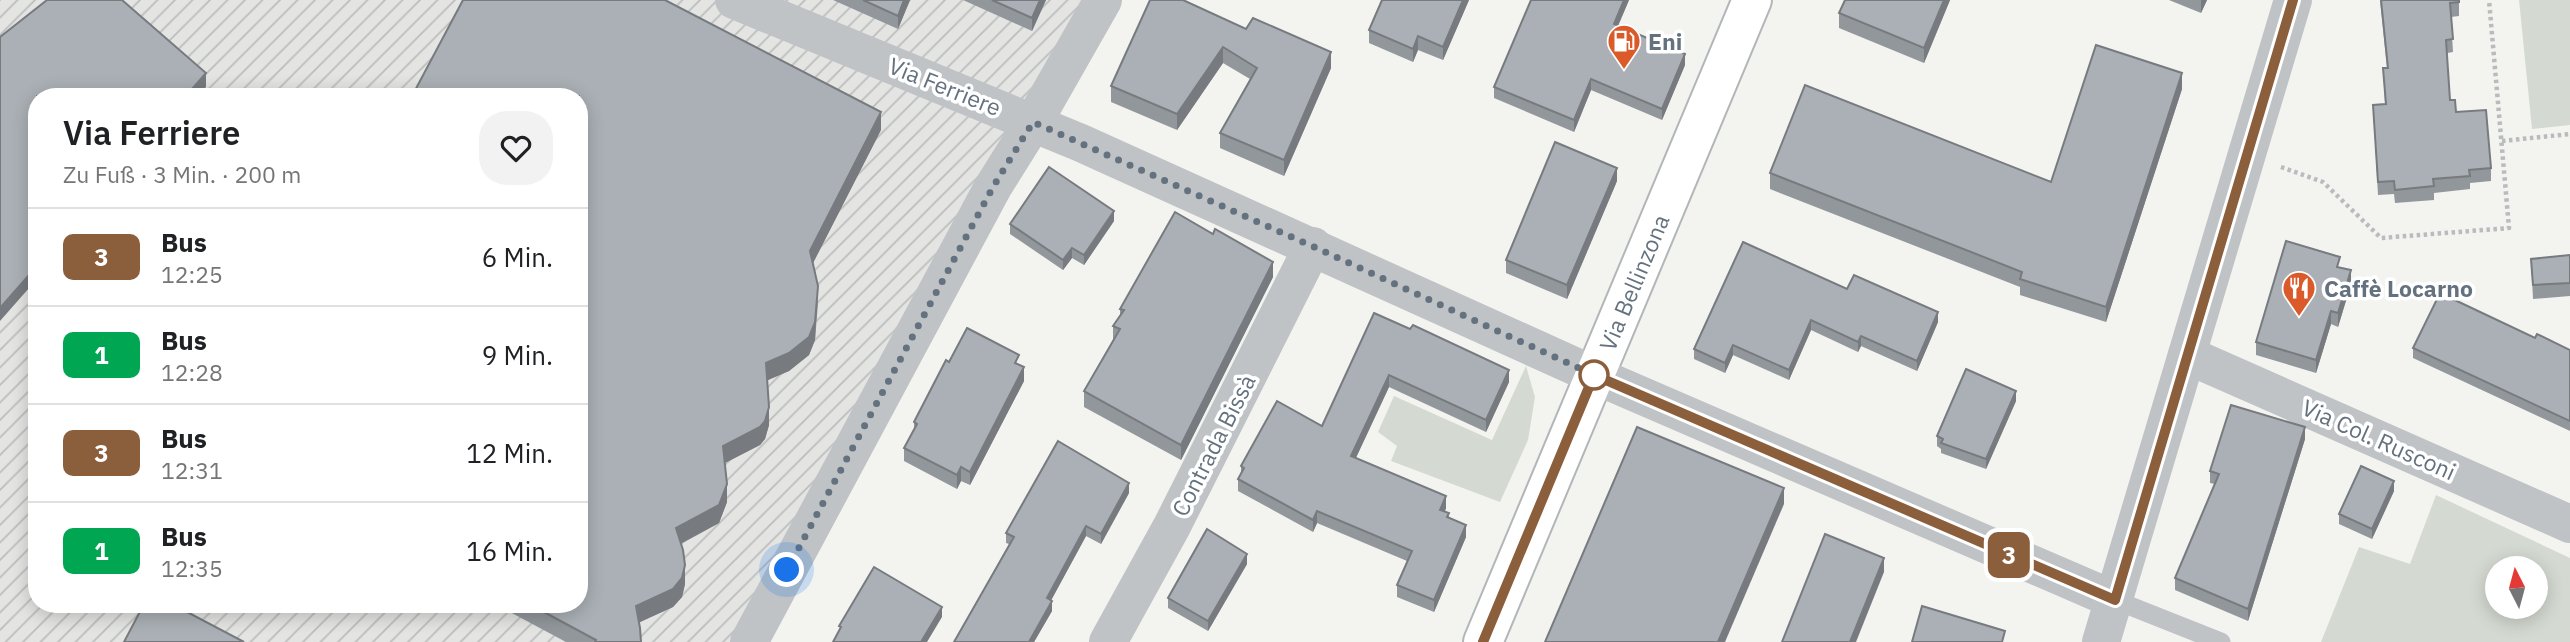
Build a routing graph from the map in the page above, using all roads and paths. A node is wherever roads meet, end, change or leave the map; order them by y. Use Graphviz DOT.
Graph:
graph roads {
  1 [pos="734,0"];
  2 [pos="1103,0"];
  3 [pos="1752,0"];
  4 [pos="2293,0"];
  5 [pos="2489,0"];
  6 [pos="1033,122"];
  7 [pos="2570,134"];
  8 [pos="2501,141"];
  9 [pos="2247,156"];
  10 [pos="1312,246"];
  11 [pos="2187,355"];
  12 [pos="1594,375"];
  13 [pos="2570,524"];
  14 [pos="2115,600"];
  15 [pos="748,642"];
  16 [pos="1108,642"];
  17 [pos="1483,642"];
  18 [pos="2101,642"];
  19 [pos="2221,642"];
  1 -- 6 [label="street, Via Ferriere"];
  2 -- 6 [label="street"];
  3 -- 12 [label="main road, Via Bellinzona"];
  4 -- 9 [label="street"];
  5 -- 8 [label="path"];
  6 -- 10 [label="street, Via Ferriere"];
  6 -- 15 [label="street"];
  7 -- 8 [label="path"];
  8 -- 9 [label="path"];
  9 -- 11 [label="street"];
  10 -- 12 [label="street, Via Ferriere"];
  10 -- 16 [label="street, Contrada Bissà"];
  11 -- 13 [label="street, Via Col. Rusconi"];
  11 -- 14 [label="street"];
  12 -- 14 [label="street, Via Ferriere"];
  12 -- 17 [label="main road, Via Bellinzona"];
  14 -- 18 [label="street"];
  14 -- 19 [label="lane"];
}
